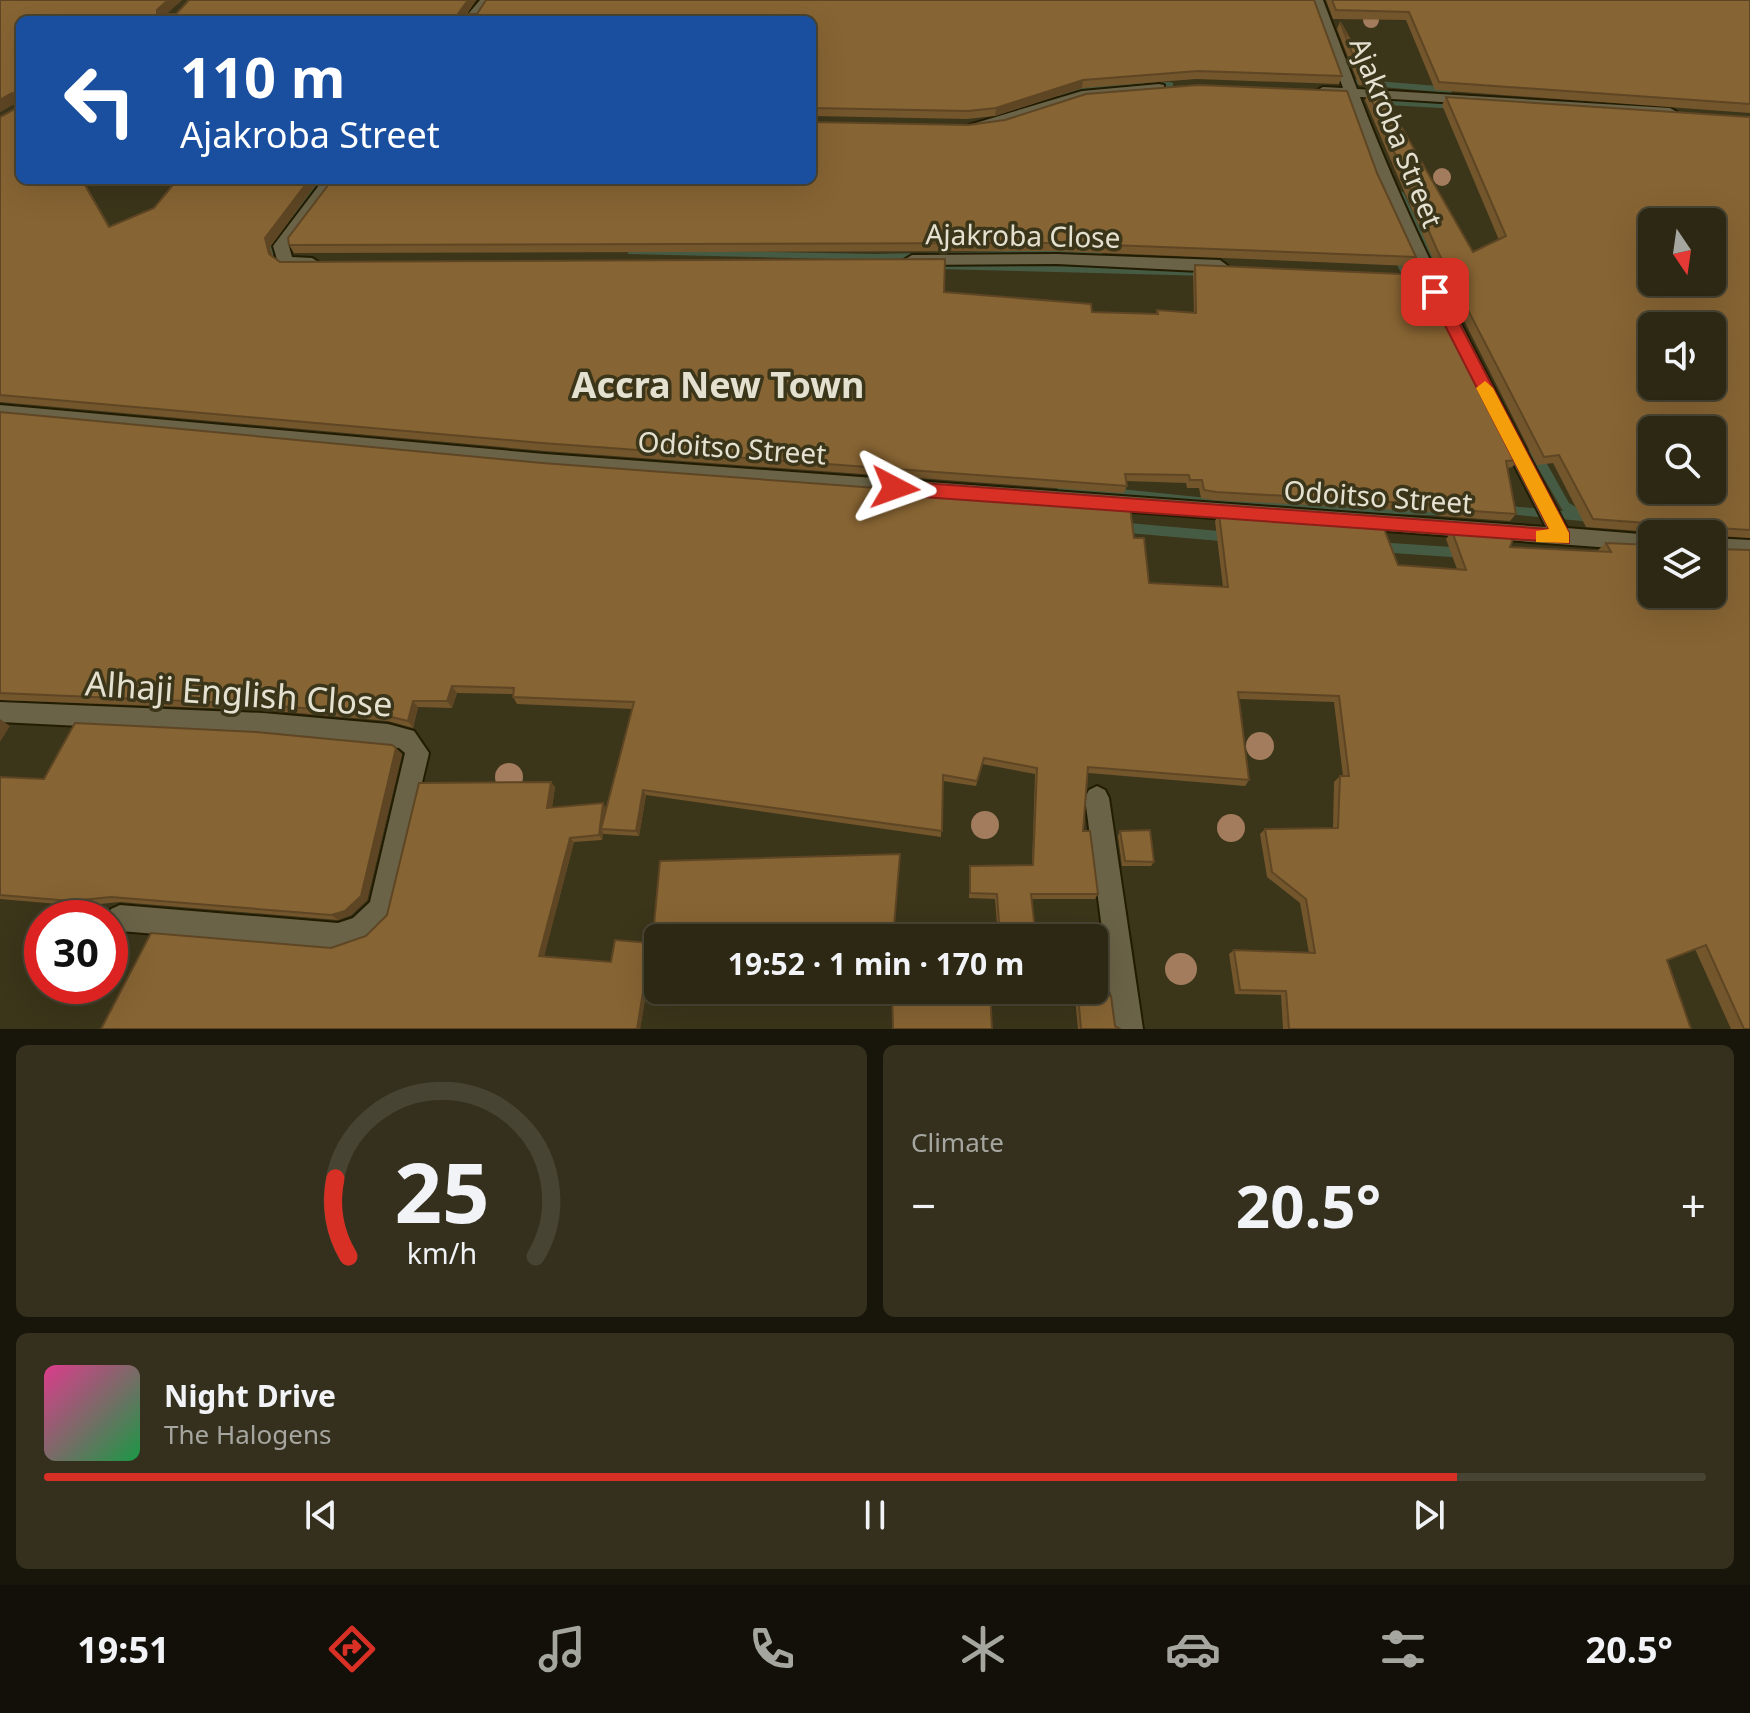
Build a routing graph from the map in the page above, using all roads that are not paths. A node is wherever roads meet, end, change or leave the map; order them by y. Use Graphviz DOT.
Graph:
graph roads {
  1 [pos="487,0"];
  2 [pos="1317,0"];
  3 [pos="473,16"];
  4 [pos="1181,87"];
  5 [pos="1306,90"];
  6 [pos="1353,92"];
  7 [pos="1692,114"];
  8 [pos="967,126"];
  9 [pos="328,184"];
  10 [pos="898,260"];
  11 [pos="322,263"];
  12 [pos="1242,267"];
  13 [pos="0,412"];
  14 [pos="1562,538"];
  15 [pos="1638,542"];
  16 [pos="1726,547"];
  17 [pos="1750,548"];
  18 [pos="0,712"];
  19 [pos="1097,798"];
  20 [pos="128,919"];
  21 [pos="1129,1029"];
  1 -- 3 [label="street"];
  2 -- 6 [label="street, Ajakroba Street"];
  4 -- 8 [label="street"];
  5 -- 6 [label="street"];
  6 -- 7 [label="street"];
  6 -- 14 [label="street, Ajakroba Street"];
  9 -- 11 [label="street"];
  10 -- 12 [label="street, Ajakroba Close"];
  13 -- 14 [label="street, Odoitso Street"];
  14 -- 15 [label="street, Odoitso Street"];
  16 -- 17 [label="street"];
  18 -- 20 [label="street, Alhaji English Close"];
  19 -- 21 [label="street"];
}
